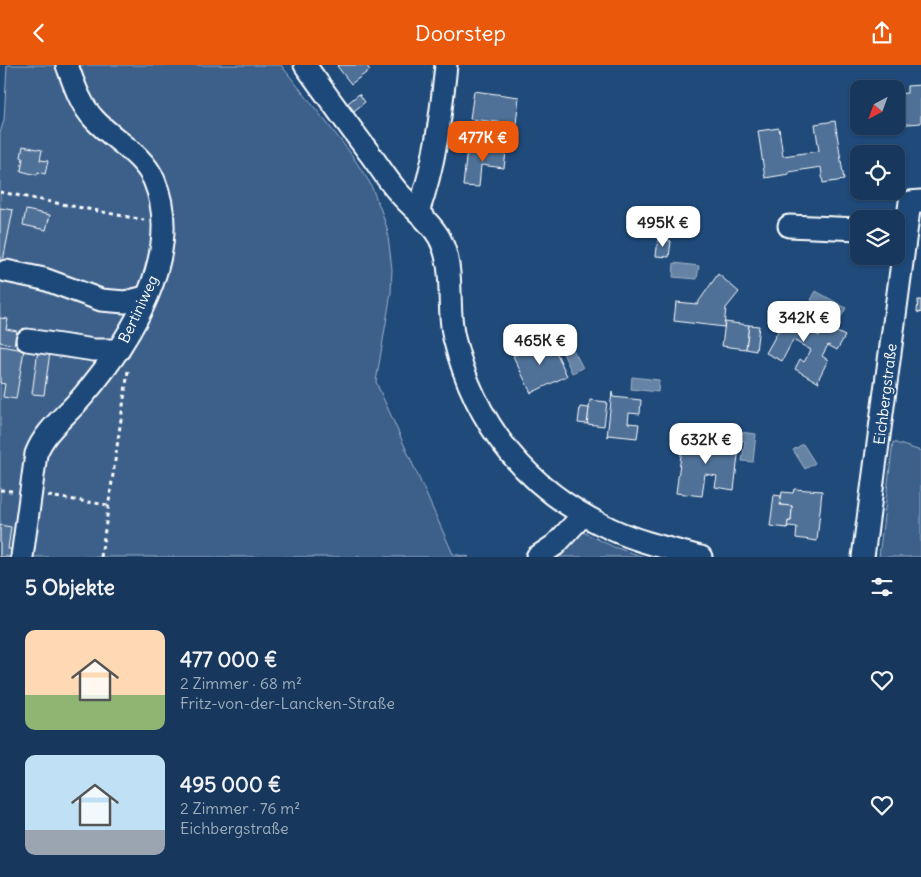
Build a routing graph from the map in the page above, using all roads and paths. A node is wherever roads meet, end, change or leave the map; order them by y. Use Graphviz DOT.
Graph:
graph roads {
  1 [pos="67,65"];
  2 [pos="304,65"];
  3 [pos="446,65"];
  4 [pos="0,192"];
  5 [pos="921,201"];
  6 [pos="418,213"];
  7 [pos="905,218"];
  8 [pos="164,224"];
  9 [pos="789,226"];
  10 [pos="850,229"];
  11 [pos="897,265"];
  12 [pos="6,271"];
  13 [pos="146,297"];
  14 [pos="27,340"];
  15 [pos="124,356"];
  16 [pos="0,490"];
  17 [pos="31,494"];
  18 [pos="109,505"];
  19 [pos="583,515"];
  20 [pos="22,557"];
  21 [pos="101,557"];
  22 [pos="537,557"];
  23 [pos="701,557"];
  24 [pos="864,557"];
  1 -- 8 [label="street, Bertiniweg"];
  2 -- 6 [label="street"];
  3 -- 6 [label="street"];
  4 -- 8 [label="path"];
  5 -- 7 [label="street, Eichbergstraße"];
  6 -- 19 [label="street"];
  8 -- 13 [label="street, Bertiniweg"];
  9 -- 10 [label="street"];
  11 -- 24 [label="street, Eichbergstraße"];
  12 -- 13 [label="street"];
  13 -- 15 [label="street, Bertiniweg"];
  14 -- 15 [label="street"];
  15 -- 17 [label="street, Bertiniweg"];
  15 -- 18 [label="path"];
  16 -- 17 [label="path"];
  17 -- 18 [label="path"];
  17 -- 20 [label="street, Bertiniweg"];
  18 -- 21 [label="path"];
  19 -- 22 [label="street"];
  19 -- 23 [label="street"];
}
